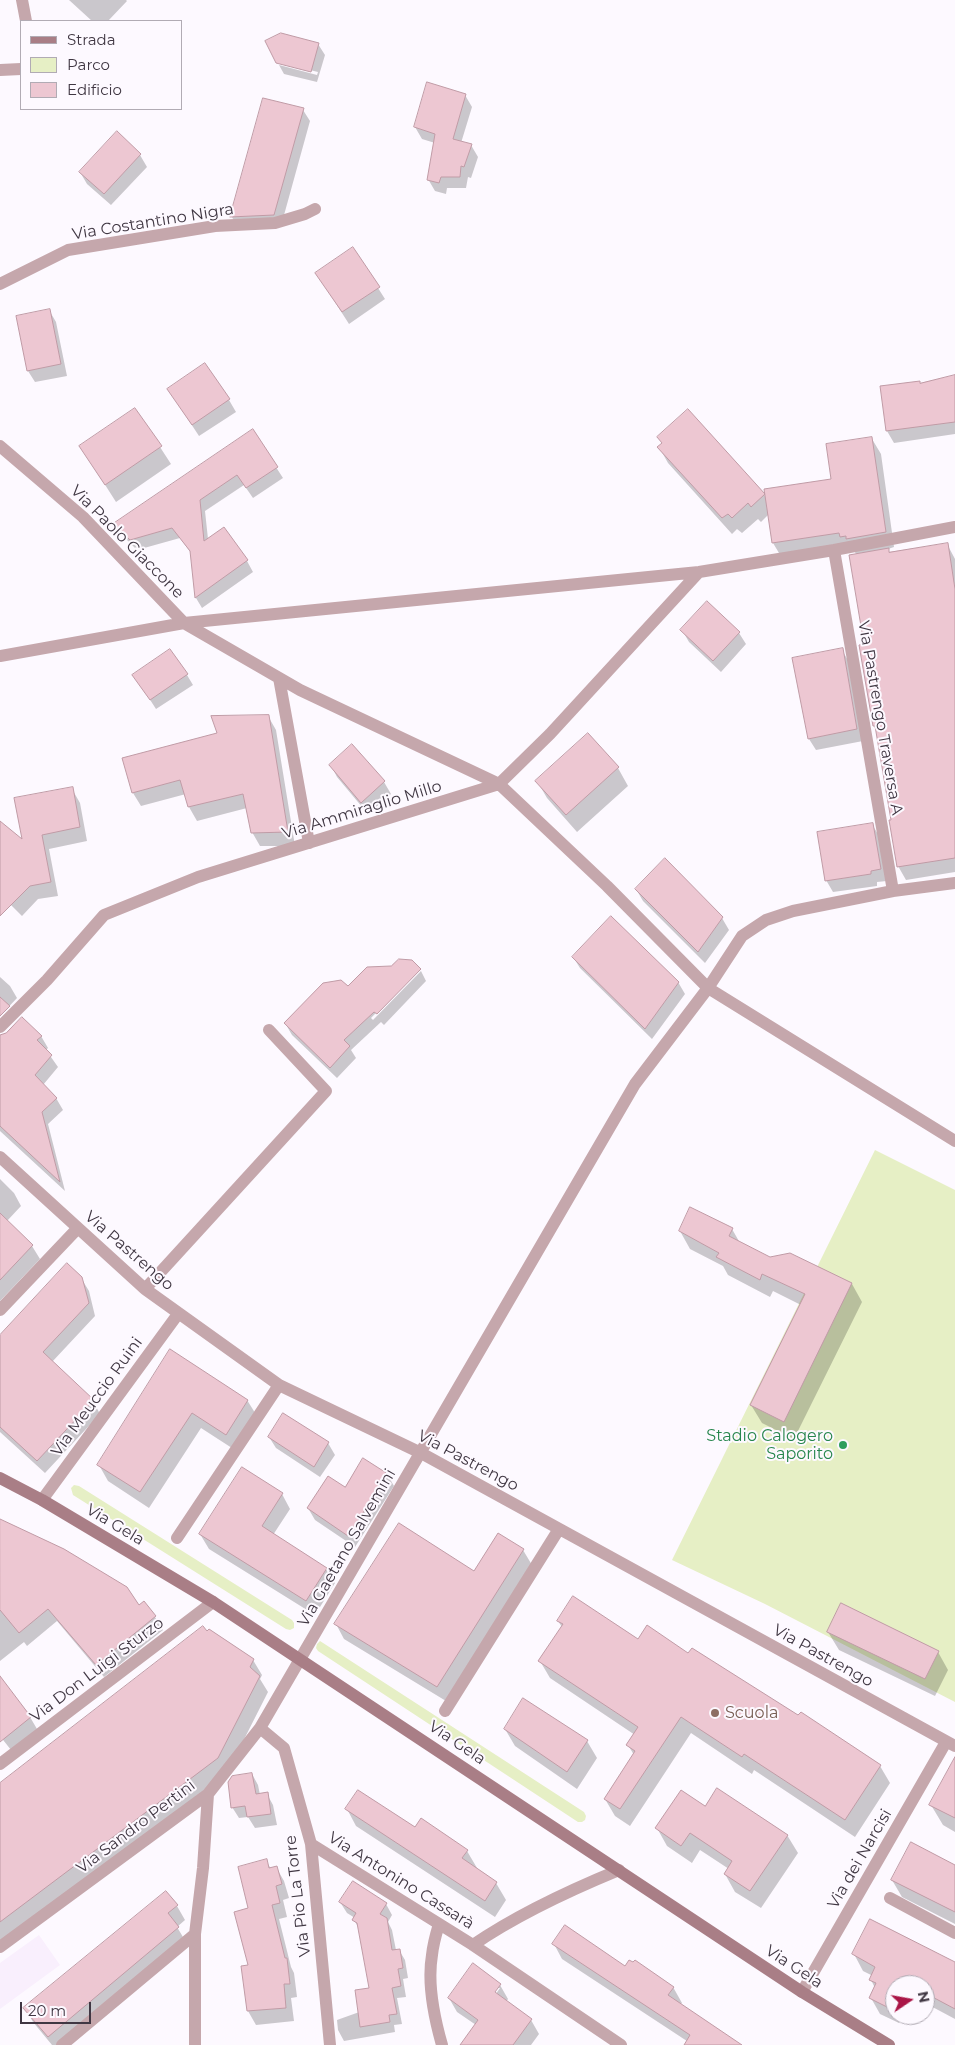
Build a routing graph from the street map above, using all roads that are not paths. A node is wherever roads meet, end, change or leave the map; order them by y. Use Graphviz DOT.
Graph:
graph roads {
  1 [pos="22,0"];
  2 [pos="26,20"];
  3 [pos="20,69"];
  4 [pos="0,70"];
  5 [pos="315,209"];
  6 [pos="0,284"];
  7 [pos="0,446"];
  8 [pos="955,527"];
  9 [pos="834,550"];
  10 [pos="699,572"];
  11 [pos="184,623"];
  12 [pos="0,656"];
  13 [pos="279,678"];
  14 [pos="499,784"];
  15 [pos="309,843"];
  16 [pos="955,883"];
  17 [pos="893,891"];
  18 [pos="708,988"];
  19 [pos="0,1027"];
  20 [pos="269,1030"];
  21 [pos="955,1141"];
  22 [pos="0,1156"];
  23 [pos="77,1229"];
  24 [pos="145,1289"];
  25 [pos="0,1310"];
  26 [pos="178,1314"];
  27 [pos="279,1385"];
  28 [pos="421,1453"];
  29 [pos="0,1478"];
  30 [pos="42,1500"];
  31 [pos="559,1529"];
  32 [pos="177,1538"];
  33 [pos="213,1602"];
  34 [pos="300,1659"];
  35 [pos="445,1711"];
  36 [pos="260,1728"];
  37 [pos="950,1744"];
  38 [pos="0,1764"];
  39 [pos="208,1794"];
  40 [pos="311,1844"];
  41 [pos="619,1870"];
  42 [pos="890,1898"];
  43 [pos="439,1924"];
  44 [pos="955,1933"];
  45 [pos="195,1934"];
  46 [pos="473,1946"];
  47 [pos="0,1948"];
  48 [pos="802,1992"];
  49 [pos="62,2045"];
  50 [pos="195,2045"];
  51 [pos="330,2045"];
  52 [pos="442,2045"];
  53 [pos="622,2045"];
  54 [pos="889,2045"];
  1 -- 2 [label="street"];
  3 -- 4 [label="street"];
  5 -- 6 [label="street, Via Costantino Nigra"];
  7 -- 11 [label="street, Via Paolo Giaccone"];
  8 -- 9 [label="street"];
  9 -- 10 [label="street"];
  9 -- 17 [label="street, Via Pastrengo Traversa A"];
  10 -- 11 [label="street"];
  10 -- 14 [label="street, Via Ammiraglio Millo"];
  11 -- 12 [label="street"];
  11 -- 13 [label="street, Via Paolo Giaccone"];
  13 -- 14 [label="street, Via Paolo Giaccone"];
  13 -- 15 [label="street"];
  14 -- 15 [label="street, Via Ammiraglio Millo"];
  14 -- 18 [label="street, Via Paolo Giaccone"];
  15 -- 19 [label="street, Via Ammiraglio Millo"];
  16 -- 17 [label="street, Via Gaetano Salvemini"];
  17 -- 18 [label="street, Via Gaetano Salvemini"];
  18 -- 21 [label="street, Via Paolo Giaccone"];
  18 -- 28 [label="street, Via Gaetano Salvemini"];
  20 -- 24 [label="street"];
  22 -- 23 [label="street, Via Pastrengo"];
  23 -- 24 [label="street, Via Pastrengo"];
  23 -- 25 [label="street"];
  24 -- 26 [label="street, Via Pastrengo"];
  26 -- 27 [label="street, Via Pastrengo"];
  26 -- 30 [label="street, Via Meuccio Ruini"];
  27 -- 28 [label="street, Via Pastrengo"];
  27 -- 32 [label="street"];
  28 -- 31 [label="street, Via Pastrengo"];
  28 -- 34 [label="street, Via Gaetano Salvemini"];
  29 -- 30 [label="main road, Via Gela"];
  30 -- 33 [label="main road, Via Gela"];
  31 -- 35 [label="street"];
  31 -- 37 [label="street, Via Pastrengo"];
  33 -- 34 [label="main road, Via Gela"];
  33 -- 38 [label="street, Via Don Luigi Sturzo"];
  34 -- 36 [label="street, Via Sandro Pertini"];
  34 -- 41 [label="main road, Via Gela"];
  36 -- 39 [label="street, Via Sandro Pertini"];
  36 -- 40 [label="street, Via Pio La Torre"];
  37 -- 48 [label="street, Via dei Narcisi"];
  39 -- 45 [label="street"];
  39 -- 47 [label="street, Via Sandro Pertini"];
  40 -- 43 [label="street, Via Antonino Cassarà"];
  40 -- 51 [label="street, Via Pio La Torre"];
  41 -- 46 [label="street, Via Antonino Cassarà"];
  41 -- 48 [label="main road, Via Gela"];
  42 -- 44 [label="street"];
  43 -- 46 [label="street, Via Antonino Cassarà"];
  43 -- 52 [label="street"];
  45 -- 49 [label="street"];
  45 -- 50 [label="street"];
  46 -- 53 [label="street, Via Antonino Cassarà"];
  48 -- 54 [label="main road, Via Gela"];
}
